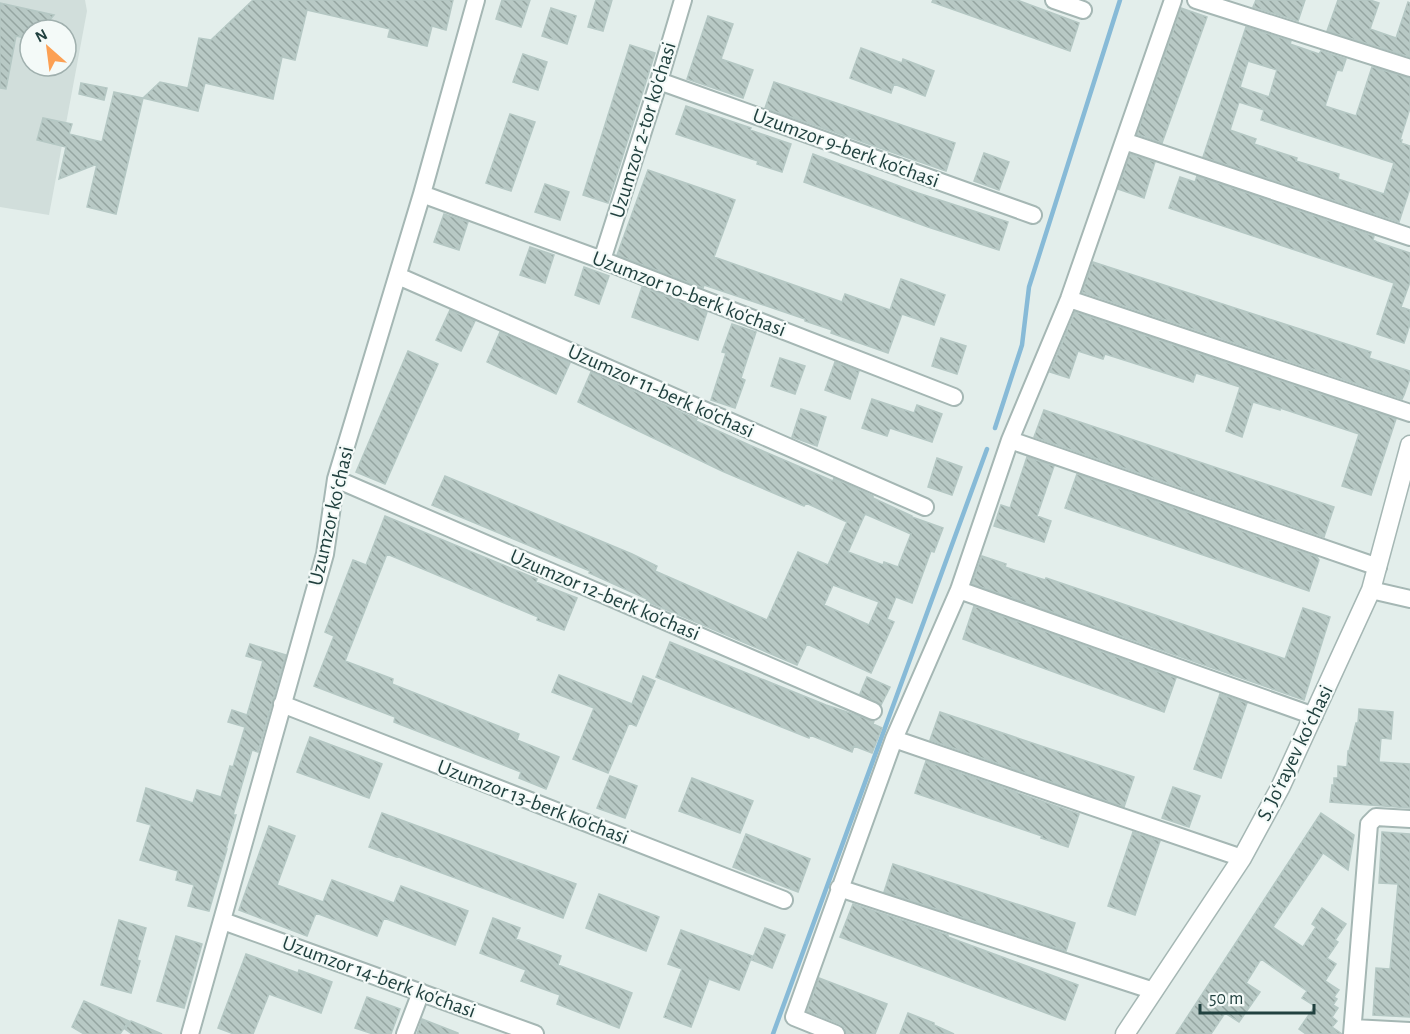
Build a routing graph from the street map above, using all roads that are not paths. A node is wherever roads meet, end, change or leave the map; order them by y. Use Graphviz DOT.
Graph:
graph roads {
  1 [pos="476,0"];
  2 [pos="683,0"];
  3 [pos="1054,0"];
  4 [pos="1173,0"];
  5 [pos="1196,0"];
  6 [pos="1083,10"];
  7 [pos="1410,68"];
  8 [pos="659,81"];
  9 [pos="1124,141"];
  10 [pos="422,194"];
  11 [pos="1033,215"];
  12 [pos="1410,237"];
  13 [pos="602,260"];
  14 [pos="398,276"];
  15 [pos="1069,299"];
  16 [pos="954,397"];
  17 [pos="1410,413"];
  18 [pos="1010,440"];
  19 [pos="1410,445"];
  20 [pos="336,479"];
  21 [pos="925,507"];
  22 [pos="1378,567"];
  23 [pos="959,590"];
  24 [pos="1371,590"];
  25 [pos="1410,599"];
  26 [pos="282,704"];
  27 [pos="873,711"];
  28 [pos="1314,716"];
  29 [pos="894,739"];
  30 [pos="1410,819"];
  31 [pos="1242,858"];
  32 [pos="839,888"];
  33 [pos="784,900"];
  34 [pos="223,921"];
  35 [pos="1154,991"];
  36 [pos="421,992"];
  37 [pos="1352,1031"];
  38 [pos="1410,1031"];
  39 [pos="190,1034"];
  40 [pos="405,1034"];
  41 [pos="535,1034"];
  42 [pos="836,1034"];
  43 [pos="1125,1034"];
  1 -- 10 [label="street, Uzumzor koʻchasi"];
  2 -- 8 [label="street, Uzumzor 2-tor ko'chasi"];
  3 -- 6 [label="street"];
  4 -- 9 [label="street"];
  5 -- 7 [label="street"];
  8 -- 11 [label="street, Uzumzor 9-berk ko'chasi"];
  8 -- 13 [label="street, Uzumzor 2-tor ko'chasi"];
  9 -- 12 [label="street"];
  9 -- 15 [label="street"];
  10 -- 13 [label="street, Uzumzor 10-berk ko'chasi"];
  10 -- 14 [label="street, Uzumzor koʻchasi"];
  13 -- 16 [label="street, Uzumzor 10-berk ko'chasi"];
  14 -- 20 [label="street, Uzumzor koʻchasi"];
  14 -- 21 [label="street, Uzumzor 11-berk ko'chasi"];
  15 -- 17 [label="street"];
  15 -- 18 [label="street"];
  18 -- 22 [label="street"];
  18 -- 23 [label="street"];
  19 -- 22 [label="street, S. Joʻrayev koʻchasi"];
  20 -- 26 [label="street, Uzumzor koʻchasi"];
  20 -- 27 [label="street, Uzumzor 12-berk ko'chasi"];
  22 -- 24 [label="street, S. Joʻrayev koʻchasi"];
  23 -- 28 [label="street"];
  23 -- 29 [label="street"];
  24 -- 25 [label="street"];
  24 -- 28 [label="street, S. Joʻrayev koʻchasi"];
  26 -- 33 [label="street, Uzumzor 13-berk ko'chasi"];
  26 -- 34 [label="street, Uzumzor koʻchasi"];
  28 -- 31 [label="street, S. Joʻrayev koʻchasi"];
  29 -- 31 [label="street"];
  29 -- 32 [label="street"];
  30 -- 37 [label="street"];
  31 -- 35 [label="street, S. Joʻrayev koʻchasi"];
  32 -- 35 [label="street"];
  32 -- 42 [label="street"];
  34 -- 36 [label="street, Uzumzor 14-berk ko'chasi"];
  34 -- 39 [label="street, Uzumzor koʻchasi"];
  35 -- 43 [label="street, S. Joʻrayev koʻchasi"];
  36 -- 40 [label="street"];
  36 -- 41 [label="street, Uzumzor 14-berk ko'chasi"];
  37 -- 38 [label="street"];
}
